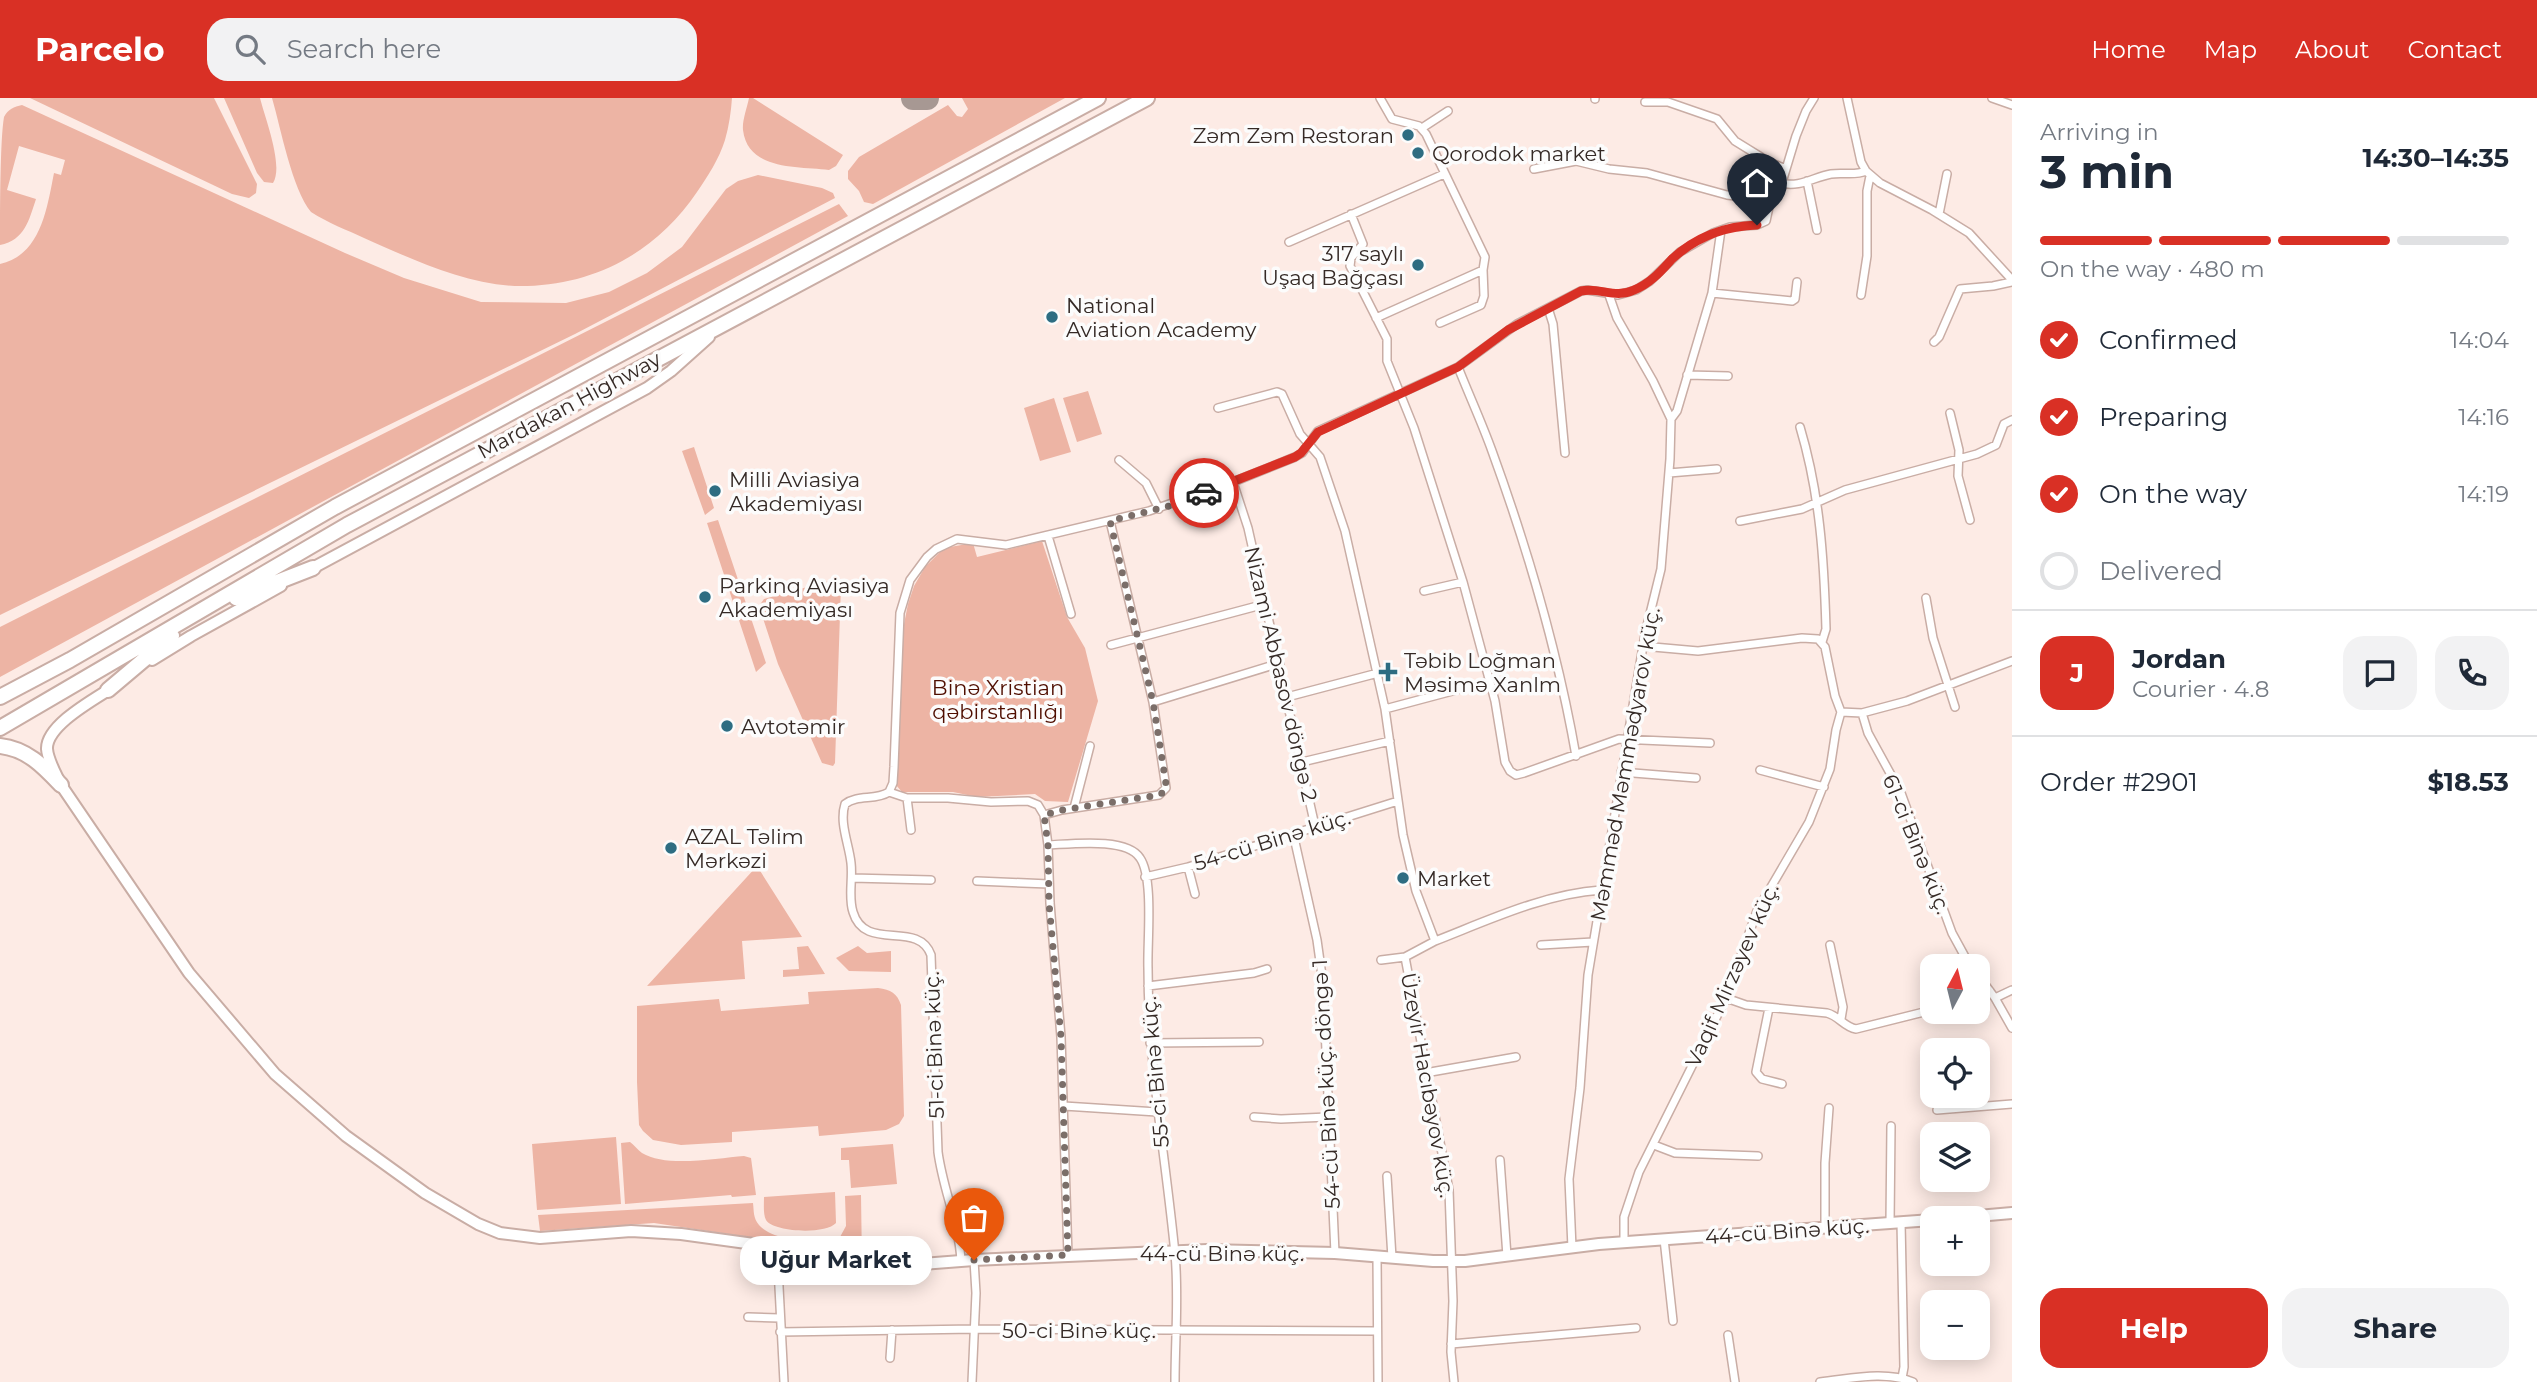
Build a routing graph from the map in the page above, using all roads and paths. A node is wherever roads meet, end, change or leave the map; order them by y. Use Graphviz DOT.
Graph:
graph roads {
  1 [pos="1098,98"];
  2 [pos="1147,98"];
  3 [pos="1380,98"];
  4 [pos="1814,98"];
  5 [pos="1847,98"];
  6 [pos="1992,98"];
  7 [pos="1645,102"];
  8 [pos="2012,105"];
  9 [pos="1448,111"];
  10 [pos="1422,128"];
  11 [pos="1534,169"];
  12 [pos="1786,169"];
  13 [pos="1868,173"];
  14 [pos="1444,174"];
  15 [pos="1947,174"];
  16 [pos="1807,181"];
  17 [pos="1781,183"];
  18 [pos="1770,200"];
  19 [pos="1351,214"];
  20 [pos="1939,214"];
  21 [pos="1721,230"];
  22 [pos="1816,230"];
  23 [pos="1289,242"];
  24 [pos="1483,270"];
  25 [pos="2012,281"];
  26 [pos="1797,282"];
  27 [pos="1712,293"];
  28 [pos="1609,295"];
  29 [pos="1861,295"];
  30 [pos="762,303"];
  31 [pos="1548,308"];
  32 [pos="1376,318"];
  33 [pos="1440,323"];
  34 [pos="1934,342"];
  35 [pos="1458,367"];
  36 [pos="1687,375"];
  37 [pos="1728,376"];
  38 [pos="1400,394"];
  39 [pos="1218,408"];
  40 [pos="1950,413"];
  41 [pos="1671,419"];
  42 [pos="2012,420"];
  43 [pos="1800,427"];
  44 [pos="1309,443"];
  45 [pos="1565,453"];
  46 [pos="1119,460"];
  47 [pos="1958,460"];
  48 [pos="1717,469"];
  49 [pos="1669,473"];
  50 [pos="1233,482"];
  51 [pos="1817,504"];
  52 [pos="1159,509"];
  53 [pos="1970,520"];
  54 [pos="1110,521"];
  55 [pos="1740,521"];
  56 [pos="1048,536"];
  57 [pos="313,568"];
  58 [pos="1463,582"];
  59 [pos="1424,591"];
  60 [pos="1926,598"];
  61 [pos="1265,604"];
  62 [pos="199,612"];
  63 [pos="1071,614"];
  64 [pos="1138,639"];
  65 [pos="1822,642"];
  66 [pos="1111,645"];
  67 [pos="1642,646"];
  68 [pos="2012,661"];
  69 [pos="1280,663"];
  70 [pos="1378,673"];
  71 [pos="1490,681"];
  72 [pos="1949,684"];
  73 [pos="108,690"];
  74 [pos="0,697"];
  75 [pos="1287,697"];
  76 [pos="1153,702"];
  77 [pos="1955,707"];
  78 [pos="1385,709"];
  79 [pos="1841,712"];
  80 [pos="1862,713"];
  81 [pos="0,728"];
  82 [pos="1626,739"];
  83 [pos="1390,741"];
  84 [pos="1710,743"];
  85 [pos="0,746"];
  86 [pos="1090,746"];
  87 [pos="1576,756"];
  88 [pos="1302,762"];
  89 [pos="1760,770"];
  90 [pos="1621,772"];
  91 [pos="1696,778"];
  92 [pos="61,785"];
  93 [pos="1824,787"];
  94 [pos="889,792"];
  95 [pos="907,798"];
  96 [pos="1398,802"];
  97 [pos="1074,808"];
  98 [pos="1044,815"];
  99 [pos="1315,826"];
  100 [pos="911,830"];
  101 [pos="1293,832"];
  102 [pos="1048,845"];
  103 [pos="1188,867"];
  104 [pos="1145,877"];
  105 [pos="852,878"];
  106 [pos="931,880"];
  107 [pos="978,881"];
  108 [pos="1049,884"];
  109 [pos="1601,890"];
  110 [pos="1195,894"];
  111 [pos="1435,941"];
  112 [pos="1593,943"];
  113 [pos="1541,945"];
  114 [pos="1830,946"];
  115 [pos="1963,954"];
  116 [pos="1405,957"];
  117 [pos="1381,960"];
  118 [pos="1267,969"];
  119 [pos="1148,986"];
  120 [pos="2012,990"];
  121 [pos="1990,991"];
  122 [pos="1990,995"];
  123 [pos="1993,995"];
  124 [pos="1726,998"];
  125 [pos="1769,1008"];
  126 [pos="1920,1013"];
  127 [pos="1841,1019"];
  128 [pos="2012,1028"];
  129 [pos="1259,1042"];
  130 [pos="1150,1043"];
  131 [pos="1516,1057"];
  132 [pos="1425,1073"];
  133 [pos="1782,1084"];
  134 [pos="2012,1104"];
  135 [pos="1064,1106"];
  136 [pos="1829,1108"];
  137 [pos="1937,1110"];
  138 [pos="1157,1112"];
  139 [pos="1254,1116"];
  140 [pos="1328,1117"];
  141 [pos="1891,1126"];
  142 [pos="1654,1145"];
  143 [pos="1758,1156"];
  144 [pos="1500,1160"];
  145 [pos="1388,1175"];
  146 [pos="2012,1213"];
  147 [pos="1990,1215"];
  148 [pos="1920,1221"];
  149 [pos="1896,1223"];
  150 [pos="1825,1228"];
  151 [pos="1664,1240"];
  152 [pos="1624,1242"];
  153 [pos="1572,1248"];
  154 [pos="781,1251"];
  155 [pos="1174,1251"];
  156 [pos="1335,1253"];
  157 [pos="1068,1255"];
  158 [pos="1377,1256"];
  159 [pos="1507,1256"];
  160 [pos="1392,1258"];
  161 [pos="974,1260"];
  162 [pos="961,1261"];
  163 [pos="1451,1261"];
  164 [pos="748,1317"];
  165 [pos="779,1318"];
  166 [pos="1673,1321"];
  167 [pos="1636,1328"];
  168 [pos="975,1329"];
  169 [pos="892,1330"];
  170 [pos="1176,1331"];
  171 [pos="1377,1331"];
  172 [pos="780,1332"];
  173 [pos="1728,1335"];
  174 [pos="1451,1344"];
  175 [pos="890,1358"];
  176 [pos="1902,1378"];
  177 [pos="784,1382"];
  178 [pos="972,1382"];
  179 [pos="1175,1382"];
  180 [pos="1378,1382"];
  181 [pos="1454,1382"];
  182 [pos="1735,1382"];
  183 [pos="1820,1382"];
  184 [pos="1913,1382"];
  1 -- 74 [label="highway, Mardakan Highway"];
  2 -- 30 [label="highway, Mardakan Highway"];
  3 -- 10 [label="street"];
  4 -- 12 [label="street"];
  5 -- 13 [label="street"];
  6 -- 8 [label="street"];
  7 -- 12 [label="street"];
  9 -- 10 [label="street"];
  10 -- 14 [label="street"];
  11 -- 18 [label="street"];
  12 -- 17 [label="street"];
  13 -- 16 [label="street"];
  13 -- 20 [label="street"];
  13 -- 29 [label="street"];
  14 -- 19 [label="street"];
  14 -- 24 [label="street"];
  15 -- 20 [label="street"];
  16 -- 17 [label="street"];
  16 -- 22 [label="street"];
  17 -- 18 [label="street"];
  18 -- 21 [label="street"];
  19 -- 23 [label="street"];
  19 -- 32 [label="street"];
  20 -- 25 [label="street"];
  21 -- 27 [label="street"];
  21 -- 28 [label="street"];
  24 -- 32 [label="street"];
  24 -- 33 [label="street"];
  25 -- 34 [label="street"];
  26 -- 27 [label="street"];
  27 -- 36 [label="street"];
  28 -- 31 [label="street"];
  28 -- 41 [label="street, Məmməd Məmmədyarov küç."];
  30 -- 57 [label="street"];
  30 -- 62 [label="highway, Mardakan Highway"];
  31 -- 35 [label="street"];
  31 -- 45 [label="street"];
  32 -- 38 [label="street"];
  35 -- 38 [label="street"];
  35 -- 87 [label="street"];
  36 -- 37 [label="street"];
  36 -- 41 [label="street"];
  38 -- 44 [label="street"];
  38 -- 58 [label="street"];
  39 -- 44 [label="street"];
  40 -- 47 [label="street"];
  41 -- 49 [label="street, Məmməd Məmmədyarov küç."];
  42 -- 47 [label="street"];
  43 -- 51 [label="street, Vaqif Mirzəyev küç."];
  44 -- 50 [label="street"];
  44 -- 70 [label="street"];
  46 -- 52 [label="street"];
  47 -- 51 [label="street"];
  47 -- 53 [label="street"];
  48 -- 49 [label="street"];
  49 -- 67 [label="street, Məmməd Məmmədyarov küç."];
  50 -- 52 [label="street"];
  50 -- 61 [label="street, Nizami Abbasov döngə 2"];
  51 -- 55 [label="street"];
  51 -- 65 [label="street, Vaqif Mirzəyev küç."];
  52 -- 54 [label="street"];
  54 -- 56 [label="street"];
  54 -- 64 [label="street"];
  56 -- 63 [label="street"];
  56 -- 94 [label="street"];
  57 -- 62 [label="highway"];
  57 -- 73 [label="street"];
  58 -- 59 [label="street"];
  58 -- 71 [label="street"];
  60 -- 72 [label="street"];
  61 -- 64 [label="street"];
  61 -- 69 [label="street, Nizami Abbasov döngə 2"];
  62 -- 73 [label="highway"];
  62 -- 81 [label="highway, Mardakan Highway"];
  64 -- 66 [label="street"];
  64 -- 76 [label="street"];
  65 -- 67 [label="street"];
  65 -- 79 [label="street, Vaqif Mirzəyev küç."];
  67 -- 82 [label="street, Məmməd Məmmədyarov küç."];
  68 -- 72 [label="street"];
  69 -- 75 [label="street, Nizami Abbasov döngə 2"];
  69 -- 76 [label="street"];
  70 -- 75 [label="street"];
  70 -- 78 [label="street"];
  71 -- 78 [label="street"];
  71 -- 87 [label="street"];
  72 -- 77 [label="street"];
  72 -- 80 [label="street"];
  73 -- 92 [label="street, 44-cü Binə küç."];
  75 -- 88 [label="street, Nizami Abbasov döngə 2"];
  76 -- 97 [label="street"];
  78 -- 83 [label="street"];
  79 -- 80 [label="street"];
  79 -- 93 [label="street, Vaqif Mirzəyev küç."];
  80 -- 115 [label="street, 61-ci Binə küç."];
  82 -- 84 [label="street"];
  82 -- 87 [label="street"];
  82 -- 90 [label="street, Məmməd Məmmədyarov küç."];
  83 -- 88 [label="street"];
  83 -- 96 [label="street"];
  85 -- 92 [label="highway"];
  86 -- 97 [label="street"];
  88 -- 99 [label="street, Nizami Abbasov döngə 2"];
  89 -- 93 [label="street"];
  90 -- 91 [label="street"];
  90 -- 109 [label="street, Məmməd Məmmədyarov küç."];
  92 -- 154 [label="street, 44-cü Binə küç."];
  93 -- 124 [label="street, Vaqif Mirzəyev küç."];
  94 -- 95 [label="street"];
  94 -- 105 [label="street, 51-ci Binə küç."];
  95 -- 98 [label="street"];
  95 -- 100 [label="street"];
  96 -- 99 [label="street, 54-cü Binə küç."];
  96 -- 111 [label="street"];
  97 -- 98 [label="street"];
  98 -- 102 [label="street"];
  99 -- 101 [label="street, 54-cü Binə küç."];
  101 -- 103 [label="street, 54-cü Binə küç."];
  101 -- 140 [label="street, 54-cü Binə küç. döngə 1"];
  102 -- 104 [label="street, 55-ci Binə küç."];
  102 -- 108 [label="street"];
  103 -- 104 [label="street, 54-cü Binə küç."];
  103 -- 110 [label="street"];
  104 -- 119 [label="street, 55-ci Binə küç."];
  105 -- 106 [label="street"];
  105 -- 162 [label="street, 51-ci Binə küç."];
  107 -- 108 [label="street"];
  108 -- 135 [label="street"];
  109 -- 111 [label="street, Üzeyir Hacıbəyov küç."];
  109 -- 112 [label="street, Məmməd Məmmədyarov küç."];
  111 -- 116 [label="street, Üzeyir Hacıbəyov küç."];
  112 -- 113 [label="street"];
  112 -- 153 [label="street, Məmməd Məmmədyarov küç."];
  114 -- 127 [label="street"];
  116 -- 117 [label="street"];
  116 -- 132 [label="street, Üzeyir Hacıbəyov küç."];
  118 -- 119 [label="street"];
  119 -- 130 [label="street, 55-ci Binə küç."];
  120 -- 123 [label="street"];
  121 -- 123 [label="street"];
  122 -- 123 [label="street"];
  123 -- 128 [label="street"];
  124 -- 125 [label="street"];
  124 -- 142 [label="street, Vaqif Mirzəyev küç."];
  125 -- 127 [label="street"];
  125 -- 133 [label="street"];
  126 -- 127 [label="street"];
  129 -- 130 [label="street"];
  130 -- 138 [label="street, 55-ci Binə küç."];
  131 -- 132 [label="street"];
  132 -- 163 [label="street, Üzeyir Hacıbəyov küç."];
  134 -- 137 [label="street"];
  135 -- 138 [label="street"];
  135 -- 157 [label="street"];
  136 -- 150 [label="street"];
  138 -- 155 [label="street, 55-ci Binə küç."];
  139 -- 140 [label="street"];
  140 -- 156 [label="street, 54-cü Binə küç. döngə 1"];
  141 -- 149 [label="street"];
  142 -- 143 [label="street"];
  142 -- 152 [label="street, Vaqif Mirzəyev küç."];
  144 -- 159 [label="street"];
  145 -- 160 [label="street"];
  146 -- 147 [label="street"];
  148 -- 149 [label="street, 44-cü Binə küç."];
  149 -- 150 [label="street, 44-cü Binə küç."];
  149 -- 176 [label="street"];
  150 -- 151 [label="street, 44-cü Binə küç."];
  151 -- 152 [label="street, 44-cü Binə küç."];
  151 -- 166 [label="street"];
  152 -- 153 [label="street, 44-cü Binə küç."];
  153 -- 159 [label="street, 44-cü Binə küç."];
  154 -- 162 [label="street, 44-cü Binə küç."];
  154 -- 165 [label="street"];
  155 -- 156 [label="street, 44-cü Binə küç."];
  155 -- 157 [label="street, 44-cü Binə küç."];
  155 -- 170 [label="street, 55-ci Binə küç."];
  156 -- 158 [label="street, 44-cü Binə küç."];
  157 -- 161 [label="street, 44-cü Binə küç."];
  158 -- 160 [label="street, 44-cü Binə küç."];
  158 -- 171 [label="street"];
  159 -- 163 [label="street, 44-cü Binə küç."];
  160 -- 163 [label="street, 44-cü Binə küç."];
  161 -- 162 [label="street, 44-cü Binə küç."];
  161 -- 168 [label="street"];
  163 -- 174 [label="street, Üzeyir Hacıbəyov küç."];
  164 -- 165 [label="street"];
  165 -- 172 [label="street"];
  167 -- 174 [label="street"];
  168 -- 169 [label="street, 50-ci Binə küç."];
  168 -- 170 [label="street, 50-ci Binə küç."];
  168 -- 178 [label="street"];
  169 -- 172 [label="street, 50-ci Binə küç."];
  169 -- 175 [label="street"];
  170 -- 171 [label="street, 50-ci Binə küç."];
  170 -- 179 [label="street, 55-ci Binə küç."];
  171 -- 180 [label="street"];
  172 -- 177 [label="street"];
  173 -- 182 [label="street"];
  174 -- 181 [label="street, Üzeyir Hacıbəyov küç."];
  176 -- 183 [label="street"];
  176 -- 184 [label="street"];
}
